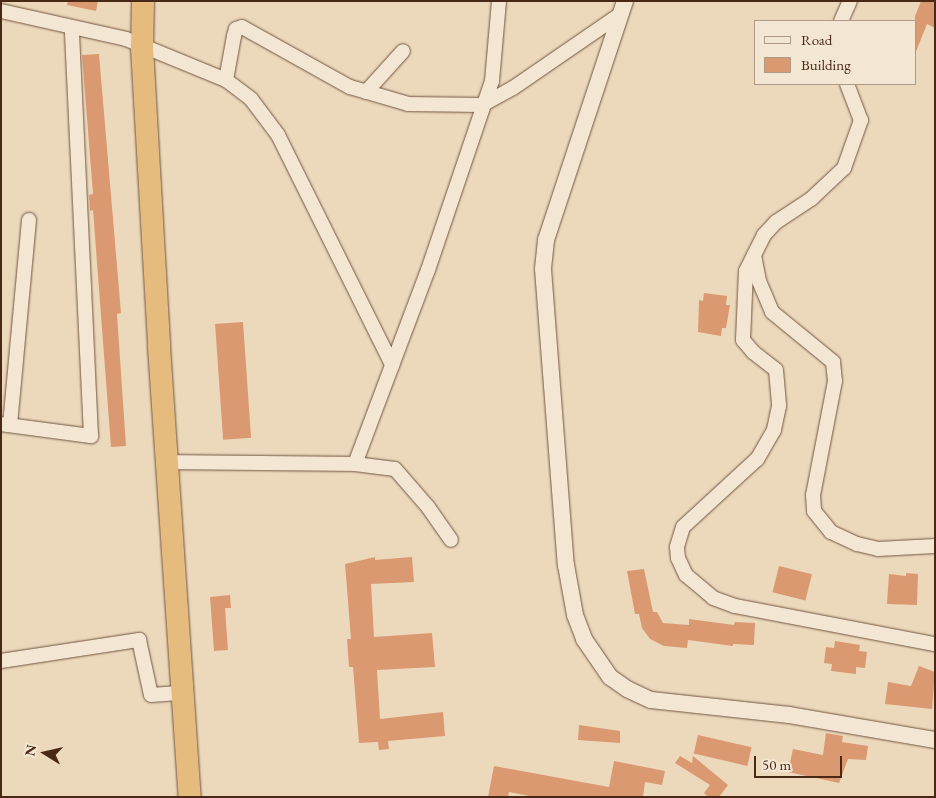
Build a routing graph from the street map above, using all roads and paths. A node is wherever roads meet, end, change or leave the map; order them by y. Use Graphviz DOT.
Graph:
graph roads {
  1 [pos="143,1"];
  2 [pos="499,1"];
  3 [pos="850,1"];
  4 [pos="624,7"];
  5 [pos="1,11"];
  6 [pos="841,20"];
  7 [pos="72,26"];
  8 [pos="142,48"];
  9 [pos="403,51"];
  10 [pos="226,80"];
  11 [pos="847,85"];
  12 [pos="366,92"];
  13 [pos="482,106"];
  14 [pos="29,220"];
  15 [pos="754,255"];
  16 [pos="392,365"];
  17 [pos="6,425"];
  18 [pos="166,462"];
  19 [pos="355,464"];
  20 [pos="451,540"];
  21 [pos="935,546"];
  22 [pos="935,644"];
  23 [pos="1,661"];
  24 [pos="182,693"];
  25 [pos="935,740"];
  26 [pos="190,797"];
  1 -- 8 [label="highway"];
  2 -- 13 [label="street"];
  3 -- 6 [label="street"];
  4 -- 13 [label="street"];
  4 -- 25 [label="street"];
  5 -- 7 [label="street"];
  7 -- 8 [label="street"];
  7 -- 17 [label="street"];
  8 -- 10 [label="street"];
  8 -- 18 [label="highway"];
  9 -- 12 [label="street"];
  10 -- 12 [label="street"];
  10 -- 16 [label="street"];
  11 -- 15 [label="street"];
  12 -- 13 [label="street"];
  13 -- 16 [label="street"];
  14 -- 17 [label="street"];
  15 -- 21 [label="street"];
  15 -- 22 [label="street"];
  16 -- 19 [label="street"];
  18 -- 19 [label="street"];
  18 -- 24 [label="highway"];
  19 -- 20 [label="street"];
  23 -- 24 [label="street"];
  24 -- 26 [label="highway"];
}
